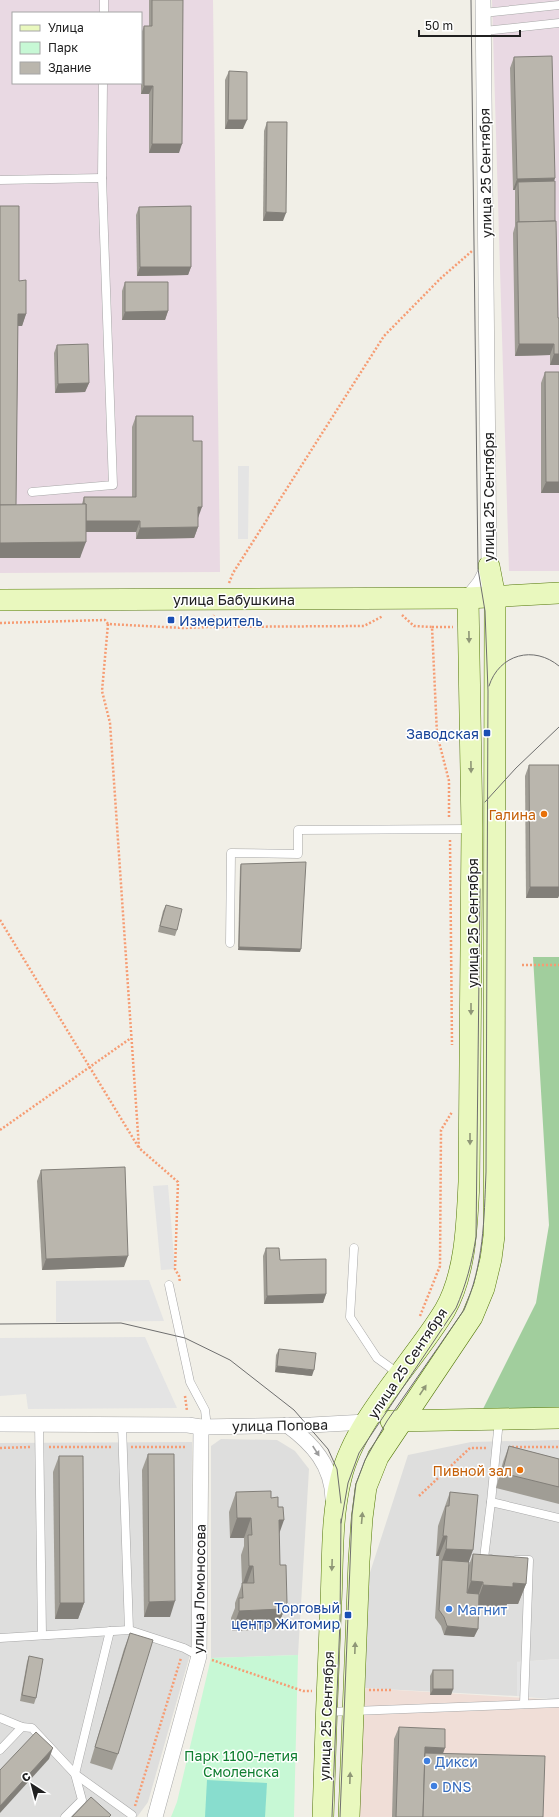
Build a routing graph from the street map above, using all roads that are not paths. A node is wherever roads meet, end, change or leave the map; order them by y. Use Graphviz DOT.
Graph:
graph roads {
  1 [pos="104,0"];
  2 [pos="559,5"];
  3 [pos="483,7"];
  4 [pos="104,12"];
  5 [pos="559,23"];
  6 [pos="484,31"];
  7 [pos="103,84"];
  8 [pos="102,178"];
  9 [pos="0,180"];
  10 [pos="32,492"];
  11 [pos="489,566"];
  12 [pos="559,593"];
  13 [pos="495,597"];
  14 [pos="468,598"];
  15 [pos="0,600"];
  16 [pos="472,829"];
  17 [pos="230,943"];
  18 [pos="354,1248"];
  19 [pos="169,1285"];
  20 [pos="399,1375"];
  21 [pos="559,1418"];
  22 [pos="499,1419"];
  23 [pos="402,1421"];
  24 [pos="366,1422"];
  25 [pos="40,1423"];
  26 [pos="0,1424"];
  27 [pos="122,1425"];
  28 [pos="287,1425"];
  29 [pos="199,1426"];
  30 [pos="491,1502"];
  31 [pos="559,1518"];
  32 [pos="334,1526"];
  33 [pos="129,1630"];
  34 [pos="110,1631"];
  35 [pos="42,1635"];
  36 [pos="0,1638"];
  37 [pos="199,1656"];
  38 [pos="559,1703"];
  39 [pos="524,1704"];
  40 [pos="353,1711"];
  41 [pos="326,1712"];
  42 [pos="0,1718"];
  43 [pos="22,1727"];
  44 [pos="0,1750"];
  45 [pos="75,1774"];
  46 [pos="132,1815"];
  47 [pos="65,1817"];
  48 [pos="154,1817"];
  49 [pos="323,1817"];
  50 [pos="349,1817"];
  1 -- 4 [label="lane"];
  2 -- 3 [label="lane"];
  3 -- 6 [label="street, улица 25 Сентября"];
  5 -- 6 [label="lane"];
  6 -- 11 [label="street, улица 25 Сентября"];
  7 -- 8 [label="lane"];
  8 -- 9 [label="lane"];
  8 -- 10 [label="lane"];
  11 -- 13 [label="main road"];
  11 -- 14 [label="street, улица 25 Сентября"];
  12 -- 13 [label="main road, улица Бабушкина"];
  13 -- 14 [label="main road, улица Бабушкина"];
  23 -- 13 [label="main road, one-way"];
  14 -- 15 [label="main road, улица Бабушкина"];
  14 -- 16 [label="main road, улица 25 Сентября, one-way"];
  16 -- 17 [label="lane"];
  16 -- 20 [label="main road, улица 25 Сентября, one-way"];
  18 -- 20 [label="lane"];
  19 -- 29 [label="lane"];
  20 -- 24 [label="main road, улица 25 Сентября"];
  21 -- 22 [label="main road, улица Попова"];
  22 -- 23 [label="main road, улица Попова"];
  22 -- 30 [label="lane"];
  23 -- 24 [label="main road, улица Попова"];
  40 -- 23 [label="main road, one-way"];
  24 -- 28 [label="street, улица Попова"];
  24 -- 32 [label="main road, улица 25 Сентября"];
  25 -- 26 [label="street, улица Попова"];
  25 -- 27 [label="street, улица Попова"];
  25 -- 35 [label="lane"];
  27 -- 29 [label="street, улица Попова"];
  27 -- 33 [label="lane"];
  28 -- 29 [label="street, улица Попова"];
  28 -- 32 [label="street, one-way"];
  29 -- 37 [label="street, улица Ломоносова"];
  30 -- 31 [label="lane"];
  30 -- 39 [label="lane"];
  32 -- 41 [label="main road, улица 25 Сентября, one-way"];
  33 -- 34 [label="lane"];
  33 -- 37 [label="lane"];
  34 -- 35 [label="lane"];
  34 -- 45 [label="lane"];
  35 -- 36 [label="lane"];
  37 -- 48 [label="street, улица Ломоносова"];
  38 -- 39 [label="lane"];
  39 -- 40 [label="lane"];
  40 -- 41 [label="lane"];
  50 -- 40 [label="main road, one-way"];
  41 -- 49 [label="main road, улица 25 Сентября"];
  42 -- 43 [label="lane"];
  43 -- 44 [label="lane"];
  43 -- 45 [label="lane"];
  45 -- 46 [label="lane"];
  45 -- 47 [label="lane"];
}
